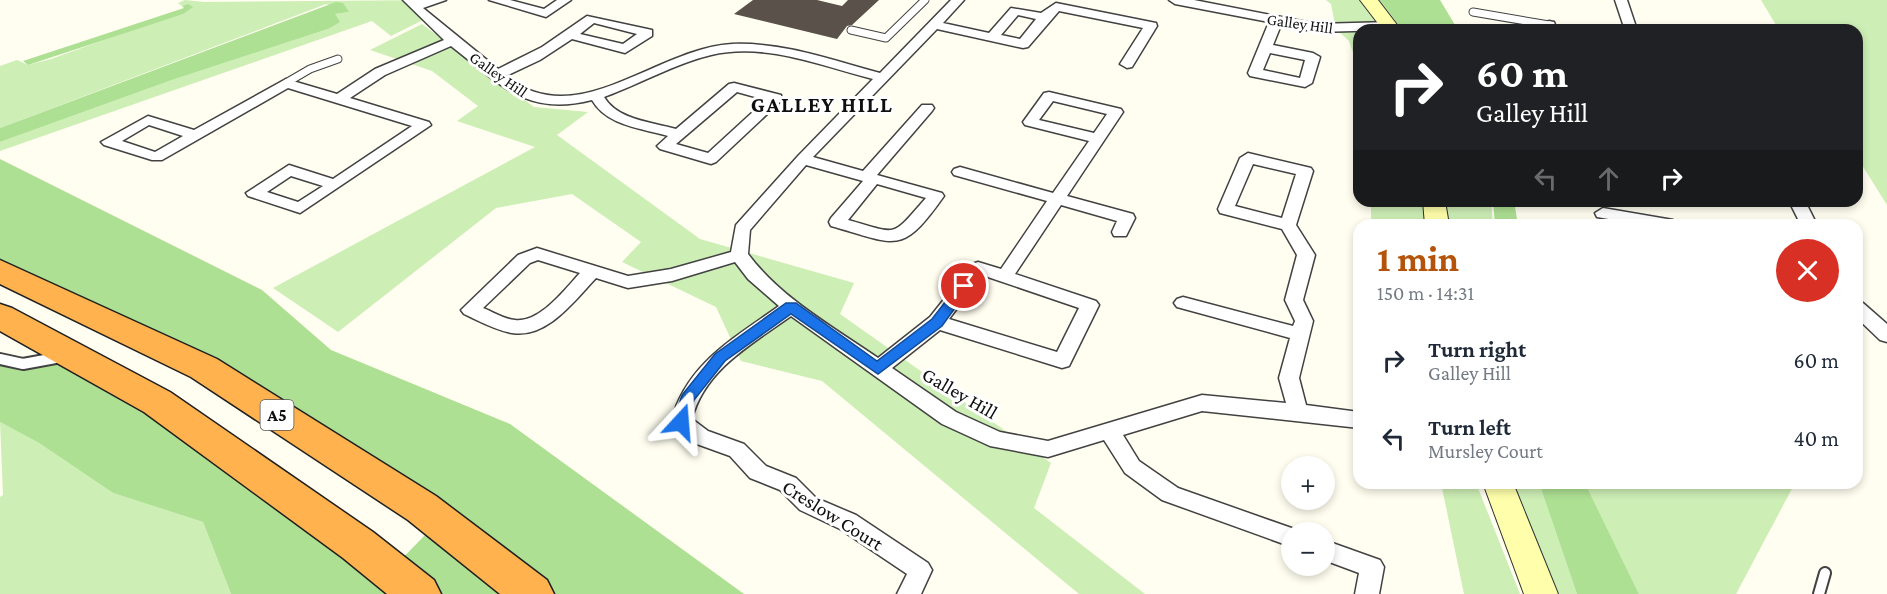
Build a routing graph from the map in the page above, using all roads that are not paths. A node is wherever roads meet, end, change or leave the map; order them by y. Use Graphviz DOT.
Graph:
graph roads {
  1 [pos="440,0"];
  2 [pos="495,0"];
  3 [pos="565,0"];
  4 [pos="925,0"];
  5 [pos="958,0"];
  6 [pos="1176,0"];
  7 [pos="1370,0"];
  8 [pos="1621,0"];
  9 [pos="411,3"];
  10 [pos="1202,3"];
  11 [pos="1473,12"];
  12 [pos="1044,16"];
  13 [pos="1276,20"];
  14 [pos="1388,24"];
  15 [pos="1535,24"];
  16 [pos="1628,24"];
  17 [pos="934,25"];
  18 [pos="1353,28"];
  19 [pos="851,30"];
  20 [pos="570,35"];
  21 [pos="992,37"];
  22 [pos="452,41"];
  23 [pos="1265,48"];
  24 [pos="338,59"];
  25 [pos="1127,64"];
  26 [pos="498,74"];
  27 [pos="884,78"];
  28 [pos="286,82"];
  29 [pos="596,95"];
  30 [pos="341,98"];
  31 [pos="927,108"];
  32 [pos="678,134"];
  33 [pos="195,135"];
  34 [pos="1100,139"];
  35 [pos="803,159"];
  36 [pos="960,172"];
  37 [pos="869,178"];
  38 [pos="334,184"];
  39 [pos="1056,200"];
  40 [pos="1135,202"];
  41 [pos="1603,213"];
  42 [pos="1638,219"];
  43 [pos="1288,225"];
  44 [pos="739,255"];
  45 [pos="0,271"];
  46 [pos="593,272"];
  47 [pos="1005,276"];
  48 [pos="1183,303"];
  49 [pos="791,307"];
  50 [pos="1863,313"];
  51 [pos="0,316"];
  52 [pos="937,322"];
  53 [pos="1300,334"];
  54 [pos="1887,335"];
  55 [pos="72,354"];
  56 [pos="0,359"];
  57 [pos="878,369"];
  58 [pos="1298,411"];
  59 [pos="1353,419"];
  60 [pos="1110,432"];
  61 [pos="1500,489"];
  62 [pos="1281,534"];
  63 [pos="1335,554"];
  64 [pos="1825,573"];
  65 [pos="419,594"];
  66 [pos="532,594"];
  67 [pos="909,594"];
  68 [pos="1367,594"];
  69 [pos="1541,594"];
  70 [pos="1819,594"];
  1 -- 9 [label="street"];
  2 -- 3 [label="street"];
  4 -- 19 [label="lane"];
  5 -- 17 [label="street"];
  6 -- 10 [label="street, Galley Hill"];
  7 -- 14 [label="street"];
  8 -- 16 [label="street"];
  9 -- 22 [label="street, Galley Hill"];
  10 -- 13 [label="street, Galley Hill"];
  11 -- 15 [label="lane"];
  12 -- 21 [label="street"];
  12 -- 21 [label="street"];
  12 -- 25 [label="street"];
  13 -- 18 [label="street, Galley Hill"];
  13 -- 23 [label="street"];
  17 -- 21 [label="street"];
  17 -- 27 [label="street"];
  20 -- 20 [label="street"];
  20 -- 26 [label="street"];
  22 -- 26 [label="street, Galley Hill"];
  22 -- 30 [label="street"];
  24 -- 28 [label="lane"];
  26 -- 29 [label="street, Galley Hill"];
  27 -- 29 [label="street, Galley Hill"];
  27 -- 35 [label="street"];
  28 -- 30 [label="street"];
  28 -- 33 [label="street"];
  29 -- 32 [label="street"];
  30 -- 38 [label="street"];
  31 -- 37 [label="street"];
  32 -- 32 [label="street"];
  34 -- 34 [label="street"];
  34 -- 39 [label="street"];
  35 -- 37 [label="street"];
  35 -- 44 [label="street"];
  36 -- 39 [label="street"];
  37 -- 37 [label="street"];
  39 -- 40 [label="street"];
  39 -- 47 [label="street"];
  41 -- 42 [label="street"];
  43 -- 43 [label="street"];
  43 -- 53 [label="street"];
  44 -- 46 [label="street"];
  44 -- 49 [label="street, Galley Hill"];
  45 -- 66 [label="highway, A5"];
  46 -- 46 [label="street"];
  47 -- 52 [label="street"];
  47 -- 52 [label="street"];
  48 -- 53 [label="street"];
  49 -- 57 [label="street, Galley Hill"];
  49 -- 67 [label="street, Creslow Court"];
  50 -- 54 [label="street"];
  51 -- 55 [label="highway"];
  52 -- 57 [label="street"];
  53 -- 58 [label="street"];
  55 -- 56 [label="lane"];
  55 -- 65 [label="highway"];
  57 -- 60 [label="street, Galley Hill"];
  58 -- 59 [label="street, Galley Hill"];
  58 -- 60 [label="street, Galley Hill"];
  60 -- 62 [label="street"];
  61 -- 69 [label="street"];
  63 -- 68 [label="street"];
  64 -- 70 [label="lane"];
}
